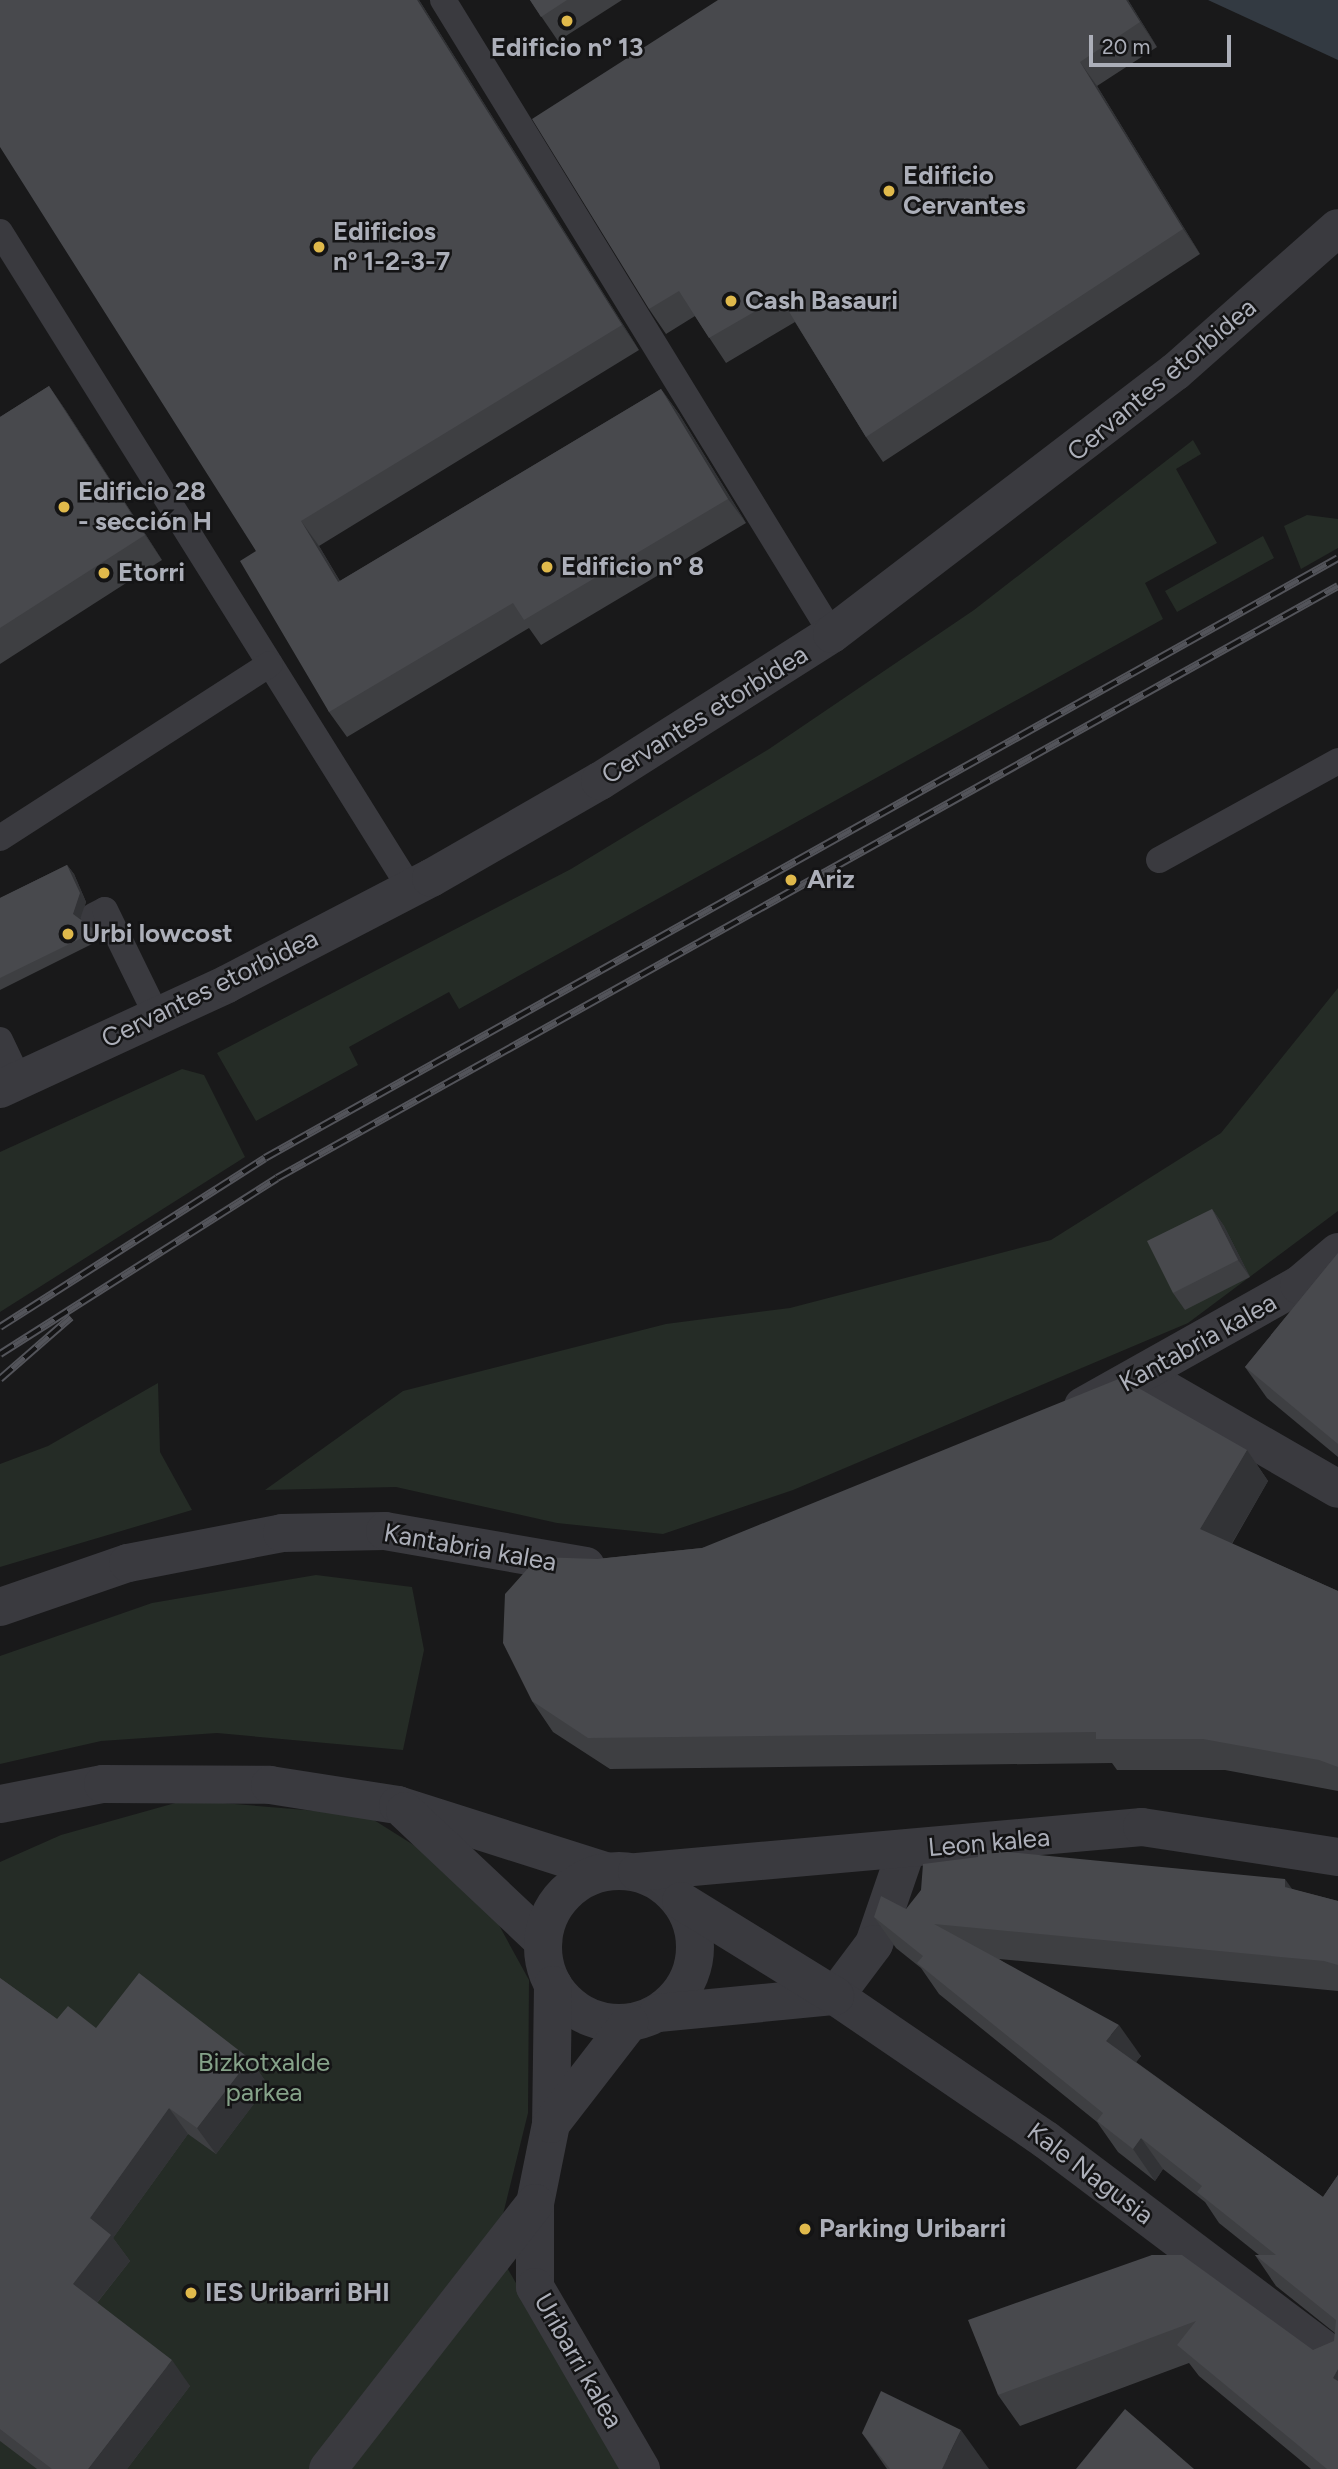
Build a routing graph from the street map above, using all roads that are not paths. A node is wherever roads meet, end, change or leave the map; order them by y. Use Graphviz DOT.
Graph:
graph roads {
  1 [pos="443,0"];
  2 [pos="1338,228"];
  3 [pos="0,232"];
  4 [pos="832,634"];
  5 [pos="270,664"];
  6 [pos="1338,761"];
  7 [pos="0,838"];
  8 [pos="1159,860"];
  9 [pos="410,888"];
  10 [pos="93,915"];
  11 [pos="157,1016"];
  12 [pos="0,1040"];
  13 [pos="10,1085"];
  14 [pos="1338,1252"];
  15 [pos="1140,1375"];
  16 [pos="1052,1423"];
  17 [pos="1338,1489"];
  18 [pos="628,1569"];
  19 [pos="0,1607"];
  20 [pos="0,1804"];
  21 [pos="398,1805"];
  22 [pos="906,1851"];
  23 [pos="1338,1857"];
  24 [pos="621,1871"];
  25 [pos="681,1901"];
  26 [pos="542,1941"];
  27 [pos="553,1985"];
  28 [pos="835,1996"];
  29 [pos="644,2018"];
  30 [pos="551,2124"];
  31 [pos="535,2203"];
  32 [pos="1338,2360"];
  33 [pos="328,2469"];
  34 [pos="641,2469"];
  1 -- 4 [label="lane"];
  2 -- 4 [label="street, Cervantes etorbidea"];
  3 -- 5 [label="lane"];
  4 -- 9 [label="street, Cervantes etorbidea"];
  5 -- 7 [label="lane"];
  5 -- 9 [label="lane"];
  6 -- 8 [label="lane"];
  9 -- 11 [label="street, Cervantes etorbidea"];
  10 -- 11 [label="lane"];
  11 -- 13 [label="street, Cervantes etorbidea"];
  12 -- 13 [label="lane"];
  14 -- 15 [label="street, Kantabria kalea"];
  15 -- 16 [label="street, Kantabria kalea"];
  15 -- 17 [label="street"];
  18 -- 19 [label="street, Kantabria kalea"];
  20 -- 21 [label="street"];
  21 -- 24 [label="street"];
  21 -- 26 [label="street"];
  22 -- 23 [label="street, Leon kalea"];
  22 -- 24 [label="street, Leon kalea"];
  22 -- 28 [label="street"];
  24 -- 25 [label="street, Kale Nagusia"];
  24 -- 26 [label="street"];
  25 -- 28 [label="street, Kale Nagusia"];
  25 -- 29 [label="street"];
  26 -- 27 [label="street"];
  27 -- 29 [label="street"];
  27 -- 30 [label="street, Uribarri kalea"];
  28 -- 29 [label="street"];
  28 -- 32 [label="street, Kale Nagusia"];
  29 -- 30 [label="street, Uribarri kalea"];
  30 -- 31 [label="street, Uribarri kalea"];
  31 -- 33 [label="street"];
  31 -- 34 [label="street, Uribarri kalea"];
}
